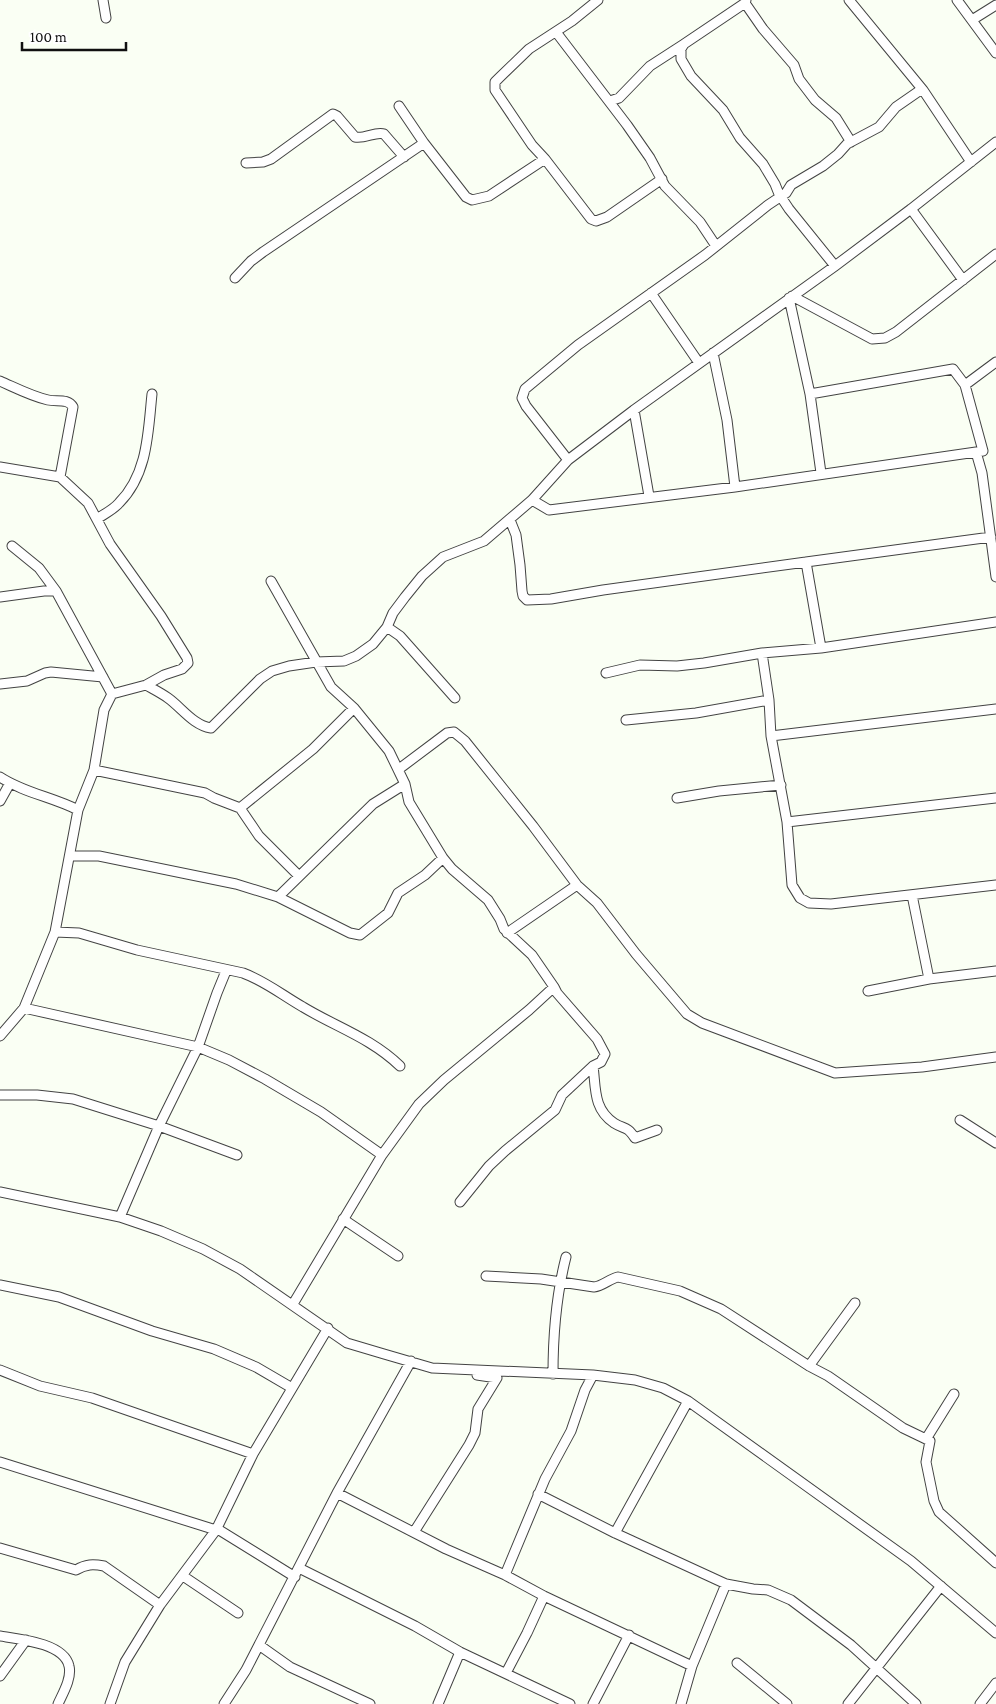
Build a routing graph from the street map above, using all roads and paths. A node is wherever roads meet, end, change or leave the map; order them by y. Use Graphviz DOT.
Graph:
graph roads {
  1 [pos="103,0"];
  2 [pos="598,0"];
  3 [pos="849,0"];
  4 [pos="958,0"];
  5 [pos="745,1"];
  6 [pos="996,5"];
  7 [pos="106,18"];
  8 [pos="972,20"];
  9 [pos="556,32"];
  10 [pos="684,44"];
  11 [pos="996,53"];
  12 [pos="922,88"];
  13 [pos="610,101"];
  14 [pos="399,106"];
  15 [pos="851,142"];
  16 [pos="996,142"];
  17 [pos="424,143"];
  18 [pos="404,157"];
  19 [pos="544,159"];
  20 [pos="971,162"];
  21 [pos="246,163"];
  22 [pos="662,179"];
  23 [pos="781,197"];
  24 [pos="912,209"];
  25 [pos="716,246"];
  26 [pos="996,254"];
  27 [pos="835,266"];
  28 [pos="235,278"];
  29 [pos="963,280"];
  30 [pos="651,293"];
  31 [pos="790,297"];
  32 [pos="713,353"];
  33 [pos="996,362"];
  34 [pos="700,363"];
  35 [pos="0,381"];
  36 [pos="965,385"];
  37 [pos="152,394"];
  38 [pos="810,394"];
  39 [pos="634,410"];
  40 [pos="976,452"];
  41 [pos="568,460"];
  42 [pos="0,467"];
  43 [pos="821,473"];
  44 [pos="60,478"];
  45 [pos="736,486"];
  46 [pos="649,496"];
  47 [pos="532,500"];
  48 [pos="97,519"];
  49 [pos="510,520"];
  50 [pos="991,537"];
  51 [pos="12,546"];
  52 [pos="806,562"];
  53 [pos="996,577"];
  54 [pos="270,580"];
  55 [pos="56,591"];
  56 [pos="0,597"];
  57 [pos="996,622"];
  58 [pos="387,627"];
  59 [pos="820,648"];
  60 [pos="762,653"];
  61 [pos="316,662"];
  62 [pos="606,672"];
  63 [pos="103,677"];
  64 [pos="0,684"];
  65 [pos="146,685"];
  66 [pos="112,694"];
  67 [pos="455,698"];
  68 [pos="769,700"];
  69 [pos="354,708"];
  70 [pos="996,709"];
  71 [pos="626,720"];
  72 [pos="771,736"];
  73 [pos="399,769"];
  74 [pos="94,770"];
  75 [pos="0,776"];
  76 [pos="10,782"];
  77 [pos="405,784"];
  78 [pos="781,785"];
  79 [pos="677,798"];
  80 [pos="996,798"];
  81 [pos="0,801"];
  82 [pos="240,808"];
  83 [pos="78,810"];
  84 [pos="787,822"];
  85 [pos="70,856"];
  86 [pos="443,858"];
  87 [pos="299,876"];
  88 [pos="577,885"];
  89 [pos="996,885"];
  90 [pos="912,895"];
  91 [pos="278,897"];
  92 [pos="55,932"];
  93 [pos="507,933"];
  94 [pos="226,971"];
  95 [pos="996,971"];
  96 [pos="928,979"];
  97 [pos="554,987"];
  98 [pos="868,991"];
  99 [pos="24,1008"];
  100 [pos="0,1036"];
  101 [pos="198,1047"];
  102 [pos="996,1057"];
  103 [pos="400,1066"];
  104 [pos="594,1066"];
  105 [pos="0,1096"];
  106 [pos="960,1120"];
  107 [pos="160,1126"];
  108 [pos="657,1130"];
  109 [pos="996,1143"];
  110 [pos="237,1155"];
  111 [pos="382,1155"];
  112 [pos="0,1192"];
  113 [pos="460,1202"];
  114 [pos="120,1217"];
  115 [pos="343,1219"];
  116 [pos="398,1256"];
  117 [pos="566,1257"];
  118 [pos="486,1276"];
  119 [pos="559,1283"];
  120 [pos="0,1285"];
  121 [pos="855,1303"];
  122 [pos="293,1304"];
  123 [pos="328,1328"];
  124 [pos="412,1361"];
  125 [pos="809,1366"];
  126 [pos="432,1368"];
  127 [pos="0,1370"];
  128 [pos="552,1374"];
  129 [pos="593,1375"];
  130 [pos="292,1388"];
  131 [pos="954,1394"];
  132 [pos="688,1401"];
  133 [pos="926,1439"];
  134 [pos="253,1454"];
  135 [pos="0,1462"];
  136 [pos="337,1493"];
  137 [pos="538,1494"];
  138 [pos="216,1529"];
  139 [pos="414,1532"];
  140 [pos="615,1533"];
  141 [pos="0,1548"];
  142 [pos="996,1563"];
  143 [pos="299,1568"];
  144 [pos="505,1575"];
  145 [pos="183,1576"];
  146 [pos="295,1577"];
  147 [pos="726,1584"];
  148 [pos="941,1586"];
  149 [pos="544,1596"];
  150 [pos="160,1606"];
  151 [pos="238,1613"];
  152 [pos="996,1633"];
  153 [pos="629,1635"];
  154 [pos="0,1636"];
  155 [pos="26,1640"];
  156 [pos="259,1645"];
  157 [pos="460,1652"];
  158 [pos="737,1663"];
  159 [pos="692,1666"];
  160 [pos="877,1667"];
  161 [pos="506,1673"];
  162 [pos="0,1676"];
  163 [pos="996,1684"];
  164 [pos="58,1704"];
  165 [pos="110,1704"];
  166 [pos="224,1704"];
  167 [pos="370,1704"];
  168 [pos="438,1704"];
  169 [pos="570,1704"];
  170 [pos="593,1704"];
  171 [pos="680,1704"];
  172 [pos="787,1704"];
  173 [pos="848,1704"];
  174 [pos="916,1704"];
  175 [pos="980,1704"];
  1 -- 7 [label="street"];
  2 -- 9 [label="street"];
  3 -- 12 [label="street"];
  4 -- 8 [label="street"];
  5 -- 10 [label="street"];
  5 -- 15 [label="street"];
  6 -- 8 [label="street"];
  8 -- 11 [label="street"];
  9 -- 13 [label="street"];
  9 -- 19 [label="street"];
  10 -- 13 [label="street"];
  10 -- 23 [label="street"];
  12 -- 15 [label="street"];
  12 -- 20 [label="street"];
  13 -- 22 [label="street"];
  14 -- 17 [label="street"];
  15 -- 23 [label="street"];
  16 -- 20 [label="street"];
  17 -- 18 [label="street"];
  17 -- 19 [label="street"];
  18 -- 21 [label="street"];
  18 -- 28 [label="street"];
  19 -- 22 [label="street"];
  20 -- 24 [label="street"];
  22 -- 25 [label="street"];
  23 -- 25 [label="street"];
  23 -- 27 [label="street"];
  24 -- 27 [label="street"];
  24 -- 29 [label="street"];
  25 -- 30 [label="street"];
  26 -- 29 [label="street"];
  27 -- 31 [label="street"];
  29 -- 31 [label="street"];
  30 -- 34 [label="street"];
  30 -- 41 [label="street"];
  31 -- 32 [label="street"];
  31 -- 38 [label="street"];
  32 -- 34 [label="street"];
  32 -- 45 [label="street"];
  33 -- 36 [label="street"];
  34 -- 39 [label="street"];
  35 -- 44 [label="street"];
  36 -- 38 [label="street"];
  36 -- 40 [label="street"];
  37 -- 48 [label="street"];
  38 -- 43 [label="street"];
  39 -- 41 [label="street"];
  39 -- 46 [label="street"];
  40 -- 43 [label="street"];
  40 -- 50 [label="street"];
  41 -- 47 [label="street"];
  42 -- 44 [label="street"];
  43 -- 45 [label="street"];
  44 -- 48 [label="street"];
  45 -- 46 [label="street"];
  46 -- 47 [label="street"];
  47 -- 49 [label="street"];
  48 -- 65 [label="street"];
  49 -- 52 [label="street"];
  49 -- 58 [label="street"];
  50 -- 52 [label="street"];
  50 -- 53 [label="street"];
  51 -- 55 [label="street"];
  52 -- 59 [label="street"];
  54 -- 61 [label="street"];
  55 -- 56 [label="street"];
  55 -- 63 [label="street"];
  57 -- 59 [label="street"];
  58 -- 61 [label="street"];
  58 -- 67 [label="street"];
  59 -- 60 [label="street"];
  60 -- 62 [label="street"];
  60 -- 68 [label="street"];
  61 -- 65 [label="street"];
  61 -- 69 [label="street"];
  63 -- 64 [label="street"];
  63 -- 66 [label="street"];
  65 -- 66 [label="street"];
  66 -- 74 [label="street"];
  68 -- 71 [label="street"];
  68 -- 72 [label="street"];
  69 -- 73 [label="street"];
  69 -- 82 [label="street"];
  70 -- 72 [label="street"];
  72 -- 78 [label="street"];
  73 -- 77 [label="street"];
  73 -- 88 [label="street"];
  74 -- 82 [label="street"];
  74 -- 83 [label="street"];
  75 -- 76 [label="street"];
  76 -- 81 [label="street"];
  76 -- 83 [label="street"];
  77 -- 86 [label="street"];
  77 -- 87 [label="street"];
  78 -- 79 [label="street"];
  78 -- 84 [label="street"];
  80 -- 84 [label="street"];
  82 -- 87 [label="street"];
  83 -- 85 [label="street"];
  84 -- 90 [label="street"];
  85 -- 91 [label="street"];
  85 -- 92 [label="street"];
  86 -- 91 [label="street"];
  86 -- 93 [label="street"];
  87 -- 91 [label="street"];
  88 -- 93 [label="street"];
  88 -- 102 [label="street"];
  89 -- 90 [label="street"];
  90 -- 96 [label="street"];
  92 -- 94 [label="street"];
  92 -- 99 [label="street"];
  93 -- 97 [label="street"];
  94 -- 101 [label="street"];
  94 -- 103 [label="street"];
  95 -- 96 [label="street"];
  96 -- 98 [label="street"];
  97 -- 104 [label="street"];
  97 -- 111 [label="street"];
  99 -- 100 [label="street"];
  99 -- 101 [label="street"];
  101 -- 107 [label="street"];
  101 -- 111 [label="street"];
  104 -- 108 [label="street"];
  104 -- 113 [label="street"];
  105 -- 107 [label="street"];
  106 -- 109 [label="street"];
  107 -- 110 [label="street"];
  107 -- 114 [label="street"];
  111 -- 115 [label="street"];
  112 -- 114 [label="street"];
  114 -- 122 [label="street"];
  115 -- 116 [label="street"];
  115 -- 122 [label="street"];
  117 -- 119 [label="street"];
  118 -- 119 [label="street"];
  119 -- 125 [label="street"];
  119 -- 128 [label="street"];
  120 -- 130 [label="street"];
  121 -- 125 [label="street"];
  122 -- 123 [label="street"];
  123 -- 124 [label="street"];
  123 -- 130 [label="street"];
  124 -- 126 [label="street"];
  124 -- 136 [label="street"];
  125 -- 133 [label="street"];
  126 -- 128 [label="street"];
  126 -- 139 [label="street"];
  127 -- 134 [label="street"];
  128 -- 129 [label="street"];
  129 -- 132 [label="street"];
  129 -- 137 [label="street"];
  130 -- 134 [label="street"];
  131 -- 133 [label="street"];
  132 -- 140 [label="street"];
  132 -- 148 [label="street"];
  133 -- 142 [label="street"];
  134 -- 138 [label="street"];
  135 -- 138 [label="street"];
  136 -- 139 [label="street"];
  136 -- 143 [label="street"];
  137 -- 140 [label="street"];
  137 -- 144 [label="street"];
  138 -- 145 [label="street"];
  138 -- 146 [label="street"];
  139 -- 144 [label="street"];
  140 -- 147 [label="street"];
  141 -- 150 [label="street"];
  143 -- 146 [label="street"];
  143 -- 157 [label="street"];
  144 -- 149 [label="street"];
  145 -- 150 [label="street"];
  145 -- 151 [label="street"];
  146 -- 156 [label="street"];
  147 -- 159 [label="street"];
  147 -- 160 [label="street"];
  148 -- 152 [label="street"];
  148 -- 160 [label="street"];
  149 -- 153 [label="street"];
  149 -- 161 [label="street"];
  150 -- 165 [label="street"];
  153 -- 159 [label="street"];
  153 -- 170 [label="street"];
  154 -- 155 [label="street"];
  155 -- 162 [label="street"];
  155 -- 164 [label="street"];
  156 -- 166 [label="street"];
  156 -- 167 [label="street"];
  157 -- 161 [label="street"];
  157 -- 168 [label="street"];
  158 -- 172 [label="street"];
  159 -- 171 [label="street"];
  160 -- 173 [label="street"];
  160 -- 174 [label="street"];
  161 -- 169 [label="street"];
  163 -- 175 [label="street"];
}
